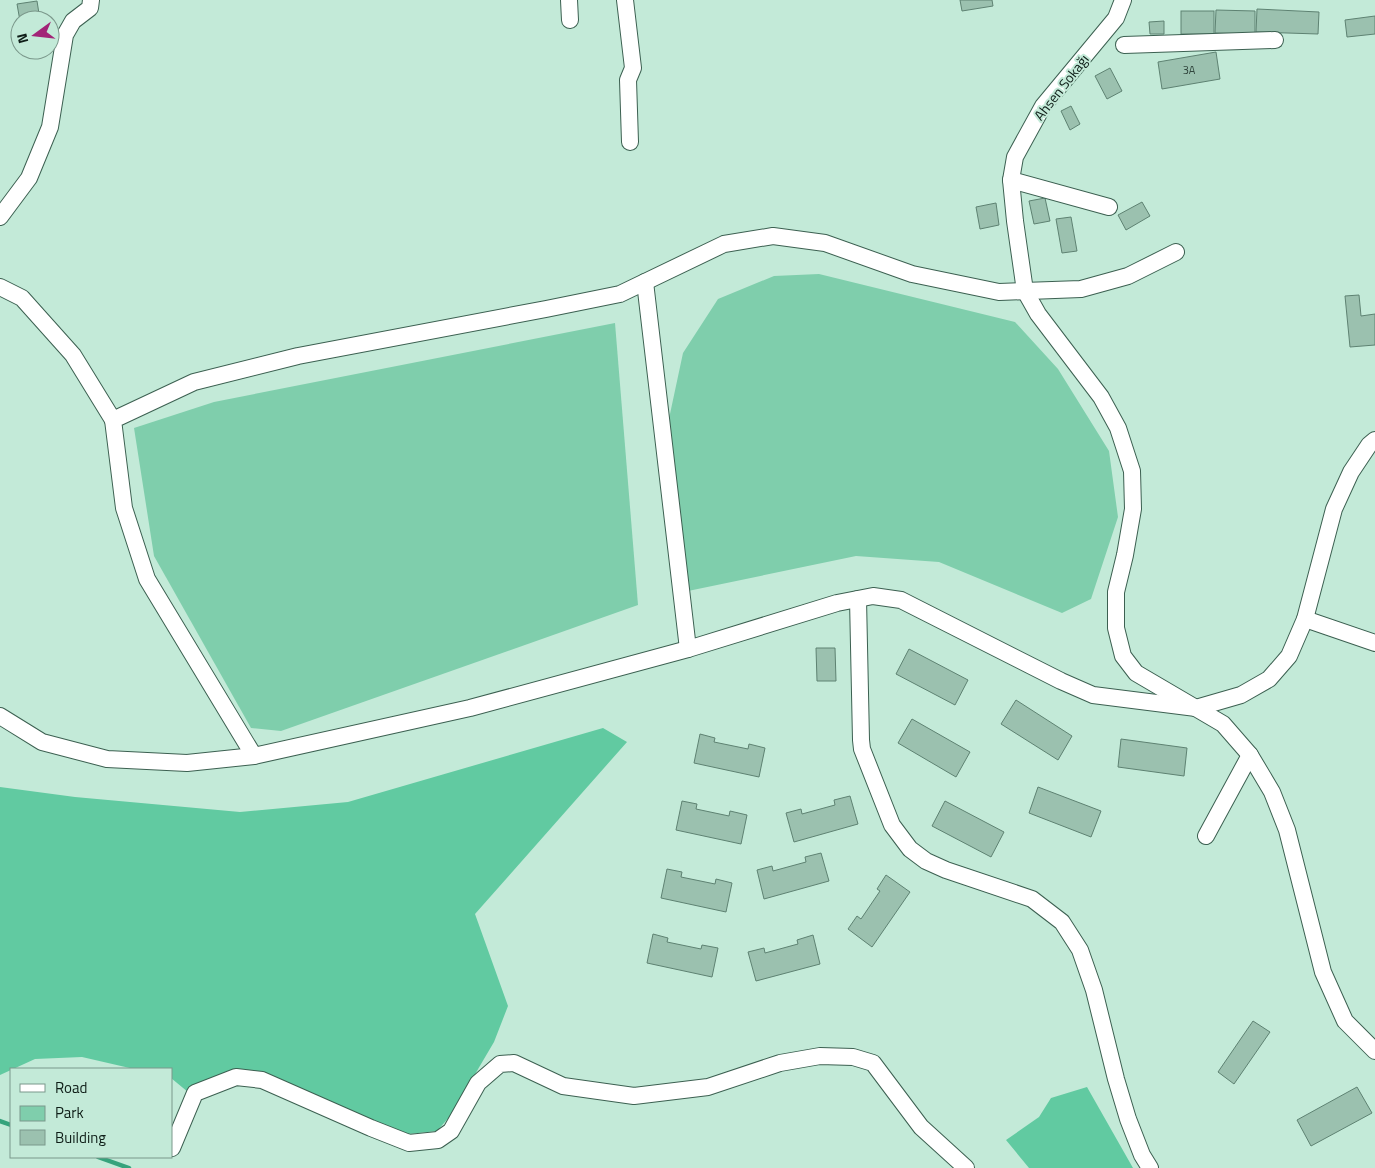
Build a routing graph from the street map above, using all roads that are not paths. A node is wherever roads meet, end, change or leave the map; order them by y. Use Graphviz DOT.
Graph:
graph roads {
  1 [pos="91,0"];
  2 [pos="569,0"];
  3 [pos="625,0"];
  4 [pos="1123,0"];
  5 [pos="570,20"];
  6 [pos="1275,40"];
  7 [pos="1124,45"];
  8 [pos="630,142"];
  9 [pos="1011,180"];
  10 [pos="1109,207"];
  11 [pos="0,217"];
  12 [pos="1176,252"];
  13 [pos="646,282"];
  14 [pos="0,287"];
  15 [pos="1025,291"];
  16 [pos="113,420"];
  17 [pos="1375,440"];
  18 [pos="858,599"];
  19 [pos="1305,619"];
  20 [pos="1375,643"];
  21 [pos="688,649"];
  22 [pos="1196,708"];
  23 [pos="0,716"];
  24 [pos="1250,755"];
  25 [pos="254,756"];
  26 [pos="1206,836"];
  27 [pos="1375,1051"];
  28 [pos="172,1148"];
  29 [pos="966,1168"];
  30 [pos="1150,1168"];
  1 -- 11 [label="street"];
  2 -- 5 [label="street"];
  3 -- 8 [label="street"];
  4 -- 9 [label="street, Ahsen Sokağı"];
  6 -- 7 [label="street"];
  9 -- 10 [label="street"];
  9 -- 15 [label="street, Ahsen Sokağı"];
  12 -- 15 [label="street"];
  13 -- 15 [label="street"];
  13 -- 16 [label="street"];
  13 -- 21 [label="street"];
  14 -- 16 [label="street"];
  15 -- 22 [label="street"];
  16 -- 25 [label="street"];
  17 -- 19 [label="street"];
  18 -- 21 [label="street"];
  18 -- 22 [label="street"];
  18 -- 30 [label="street"];
  19 -- 20 [label="street"];
  19 -- 22 [label="street"];
  21 -- 25 [label="street"];
  22 -- 24 [label="street"];
  23 -- 25 [label="street"];
  24 -- 26 [label="street"];
  24 -- 27 [label="street"];
  28 -- 29 [label="street"];
}
